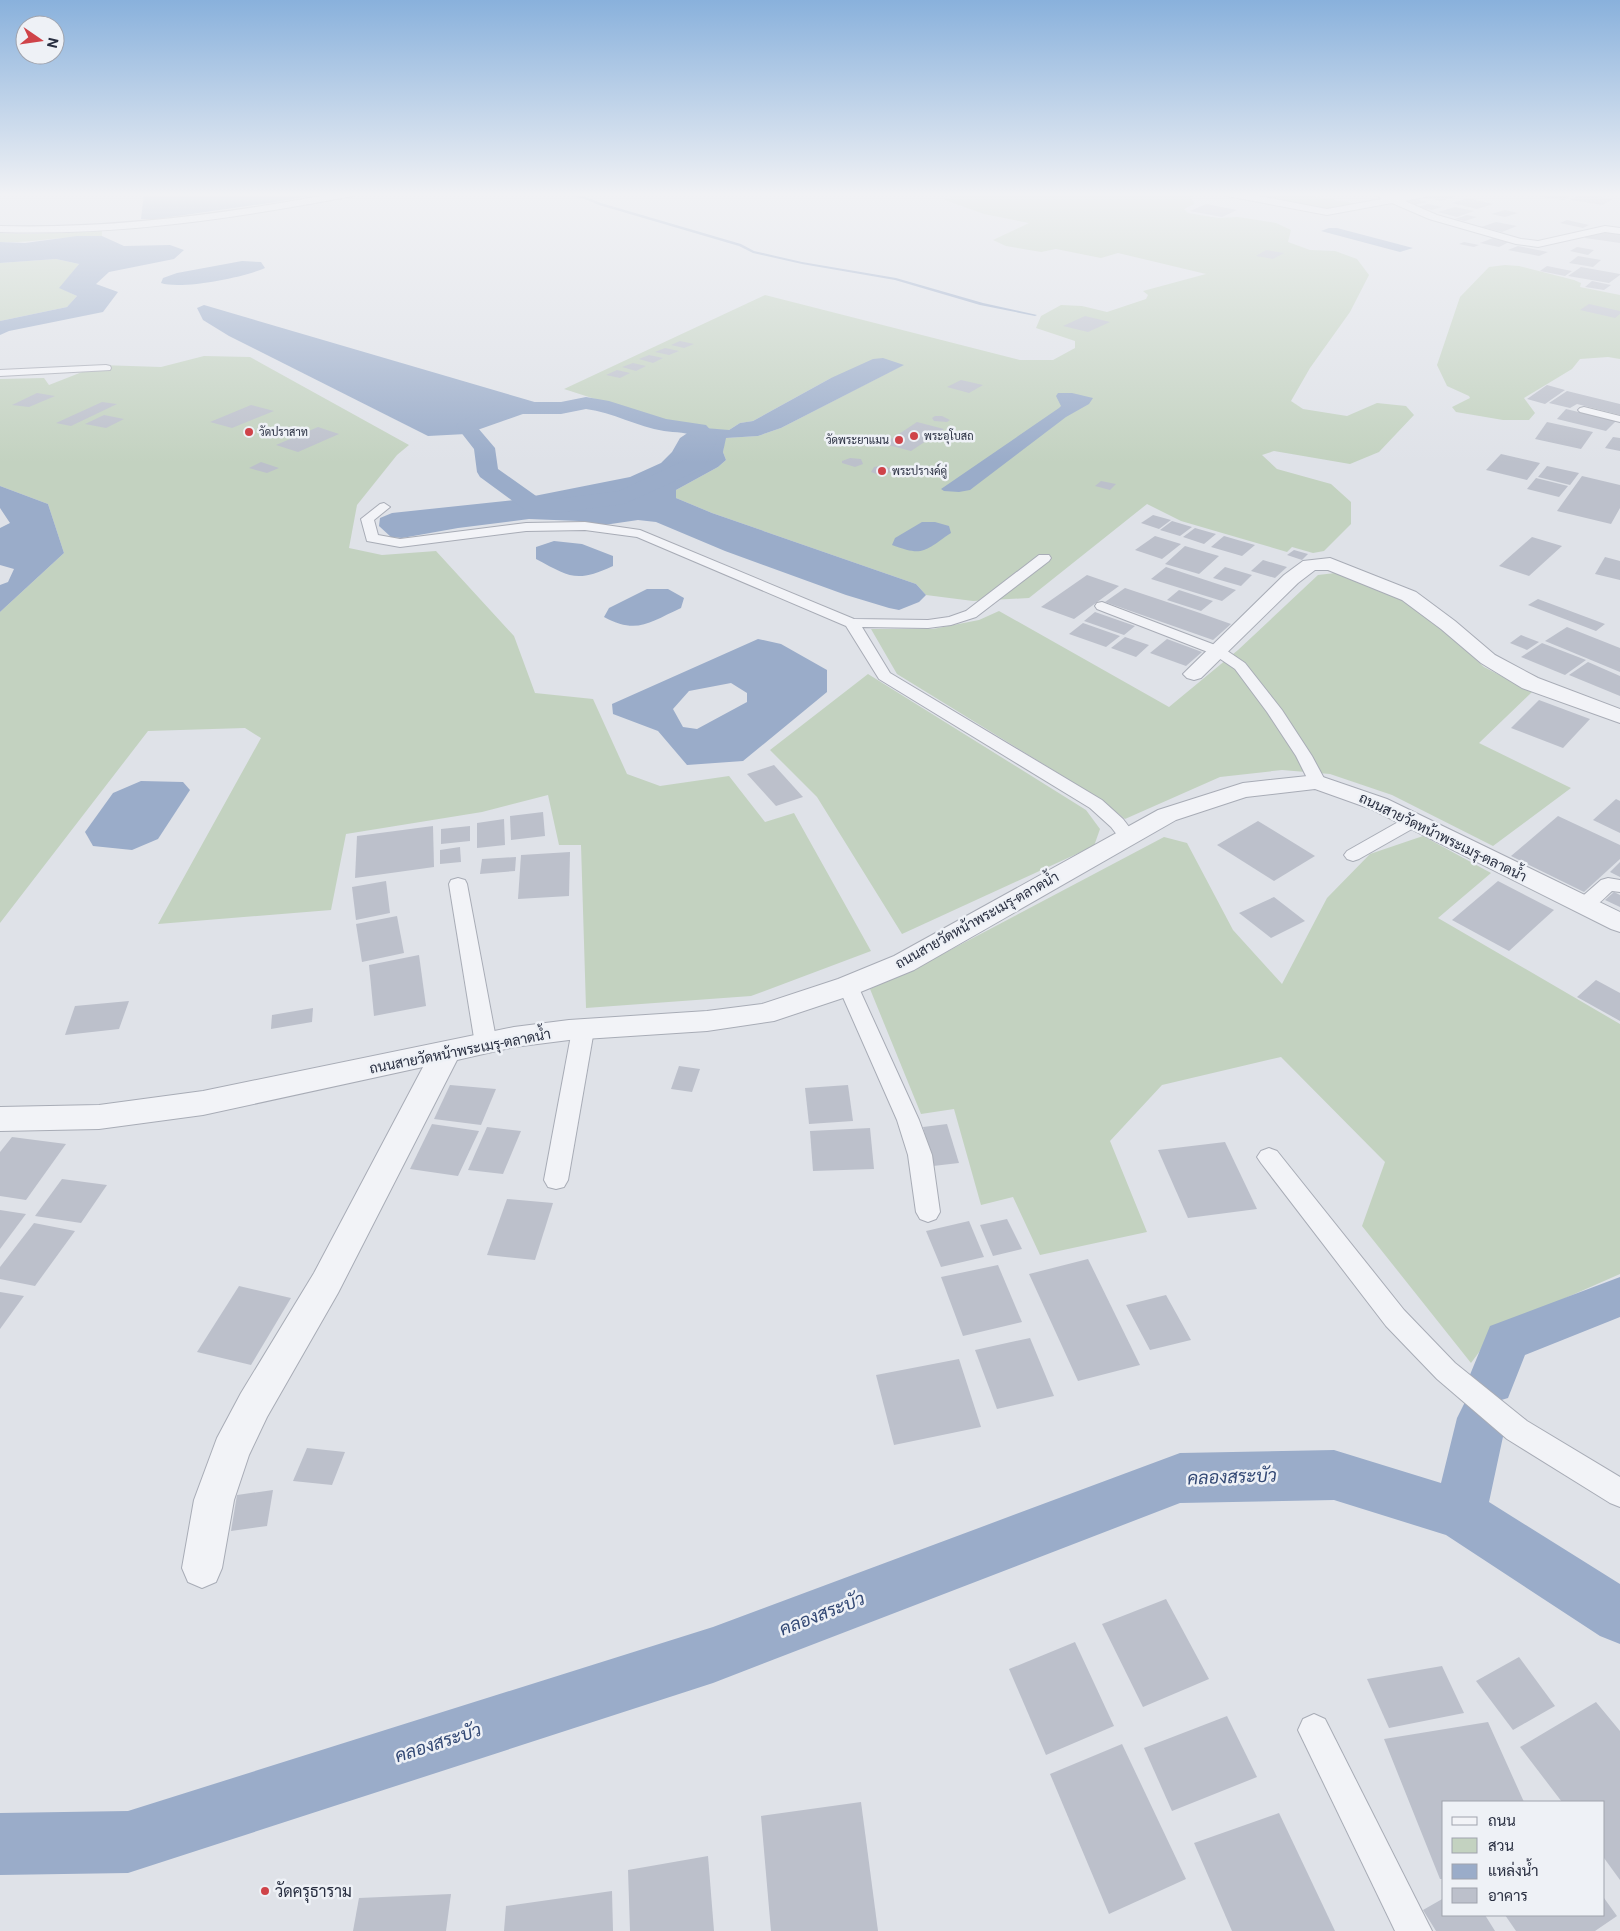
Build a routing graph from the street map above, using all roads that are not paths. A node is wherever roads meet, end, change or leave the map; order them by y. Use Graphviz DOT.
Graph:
graph roads {
  1 [pos="106,368"];
  2 [pos="0,373"];
  3 [pos="1584,410"];
  4 [pos="1620,419"];
  5 [pos="384,507"];
  6 [pos="1044,558"];
  7 [pos="1102,606"];
  8 [pos="852,623"];
  9 [pos="1218,651"];
  10 [pos="1194,674"];
  11 [pos="1620,716"];
  12 [pos="1317,782"];
  13 [pos="1413,821"];
  14 [pos="1127,836"];
  15 [pos="1353,855"];
  16 [pos="458,884"];
  17 [pos="1620,886"];
  18 [pos="1584,905"];
  19 [pos="1620,923"];
  20 [pos="848,986"];
  21 [pos="583,1030"];
  22 [pos="486,1044"];
  23 [pos="446,1052"];
  24 [pos="0,1119"];
  25 [pos="1269,1157"];
  26 [pos="556,1180"];
  27 [pos="928,1212"];
  28 [pos="1620,1493"];
  29 [pos="202,1568"];
  30 [pos="1314,1730"];
  31 [pos="1414,1931"];
  1 -- 2 [label="lane"];
  3 -- 4 [label="lane"];
  5 -- 8 [label="lane"];
  6 -- 8 [label="lane"];
  7 -- 9 [label="lane"];
  8 -- 14 [label="lane"];
  9 -- 10 [label="street"];
  9 -- 11 [label="street"];
  9 -- 12 [label="lane"];
  12 -- 13 [label="street, ถนนสายวัดหน้าพระเมรุ-ตลาดน้ำ"];
  12 -- 14 [label="street, ถนนสายวัดหน้าพระเมรุ-ตลาดน้ำ"];
  13 -- 15 [label="lane"];
  13 -- 18 [label="street, ถนนสายวัดหน้าพระเมรุ-ตลาดน้ำ"];
  14 -- 20 [label="street, ถนนสายวัดหน้าพระเมรุ-ตลาดน้ำ"];
  16 -- 22 [label="lane"];
  17 -- 18 [label="lane"];
  18 -- 19 [label="street, ถนนสายวัดหน้าพระเมรุ-ตลาดน้ำ"];
  20 -- 21 [label="street, ถนนสายวัดหน้าพระเมรุ-ตลาดน้ำ"];
  20 -- 27 [label="lane"];
  21 -- 22 [label="street, ถนนสายวัดหน้าพระเมรุ-ตลาดน้ำ"];
  21 -- 26 [label="lane"];
  22 -- 23 [label="street, ถนนสายวัดหน้าพระเมรุ-ตลาดน้ำ"];
  23 -- 24 [label="street, ถนนสายวัดหน้าพระเมรุ-ตลาดน้ำ"];
  23 -- 29 [label="street"];
  25 -- 28 [label="lane"];
  30 -- 31 [label="lane"];
}
